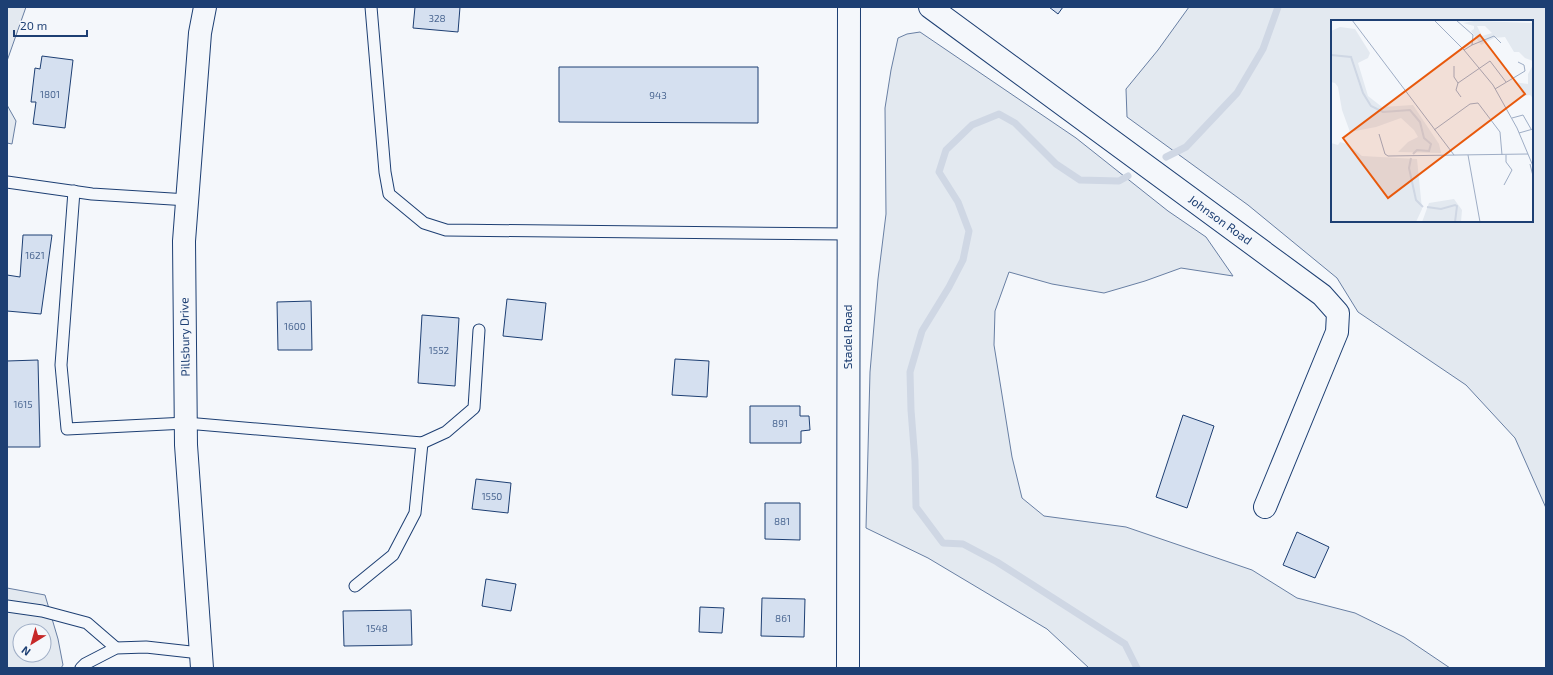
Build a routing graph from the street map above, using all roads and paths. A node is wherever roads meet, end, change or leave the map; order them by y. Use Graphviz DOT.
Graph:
graph roads {
  1 [pos="205,7"];
  2 [pos="371,7"];
  3 [pos="849,7"];
  4 [pos="930,7"];
  5 [pos="7,182"];
  6 [pos="74,191"];
  7 [pos="188,200"];
  8 [pos="848,234"];
  9 [pos="479,330"];
  10 [pos="186,424"];
  11 [pos="422,443"];
  12 [pos="1265,507"];
  13 [pos="355,586"];
  14 [pos="7,606"];
  15 [pos="116,648"];
  16 [pos="201,660"];
  17 [pos="81,668"];
  18 [pos="848,668"];
  1 -- 7 [label="main road, Pillsbury Drive"];
  2 -- 8 [label="lane"];
  3 -- 8 [label="main road, Stadel Road"];
  4 -- 12 [label="main road, Johnson Road"];
  5 -- 6 [label="lane"];
  6 -- 7 [label="lane"];
  6 -- 10 [label="lane"];
  7 -- 10 [label="main road, Pillsbury Drive"];
  8 -- 18 [label="main road, Stadel Road"];
  9 -- 11 [label="lane"];
  10 -- 11 [label="lane"];
  10 -- 16 [label="main road, Pillsbury Drive"];
  11 -- 13 [label="lane"];
  14 -- 15 [label="lane"];
  15 -- 16 [label="lane"];
  15 -- 17 [label="lane"];
}
